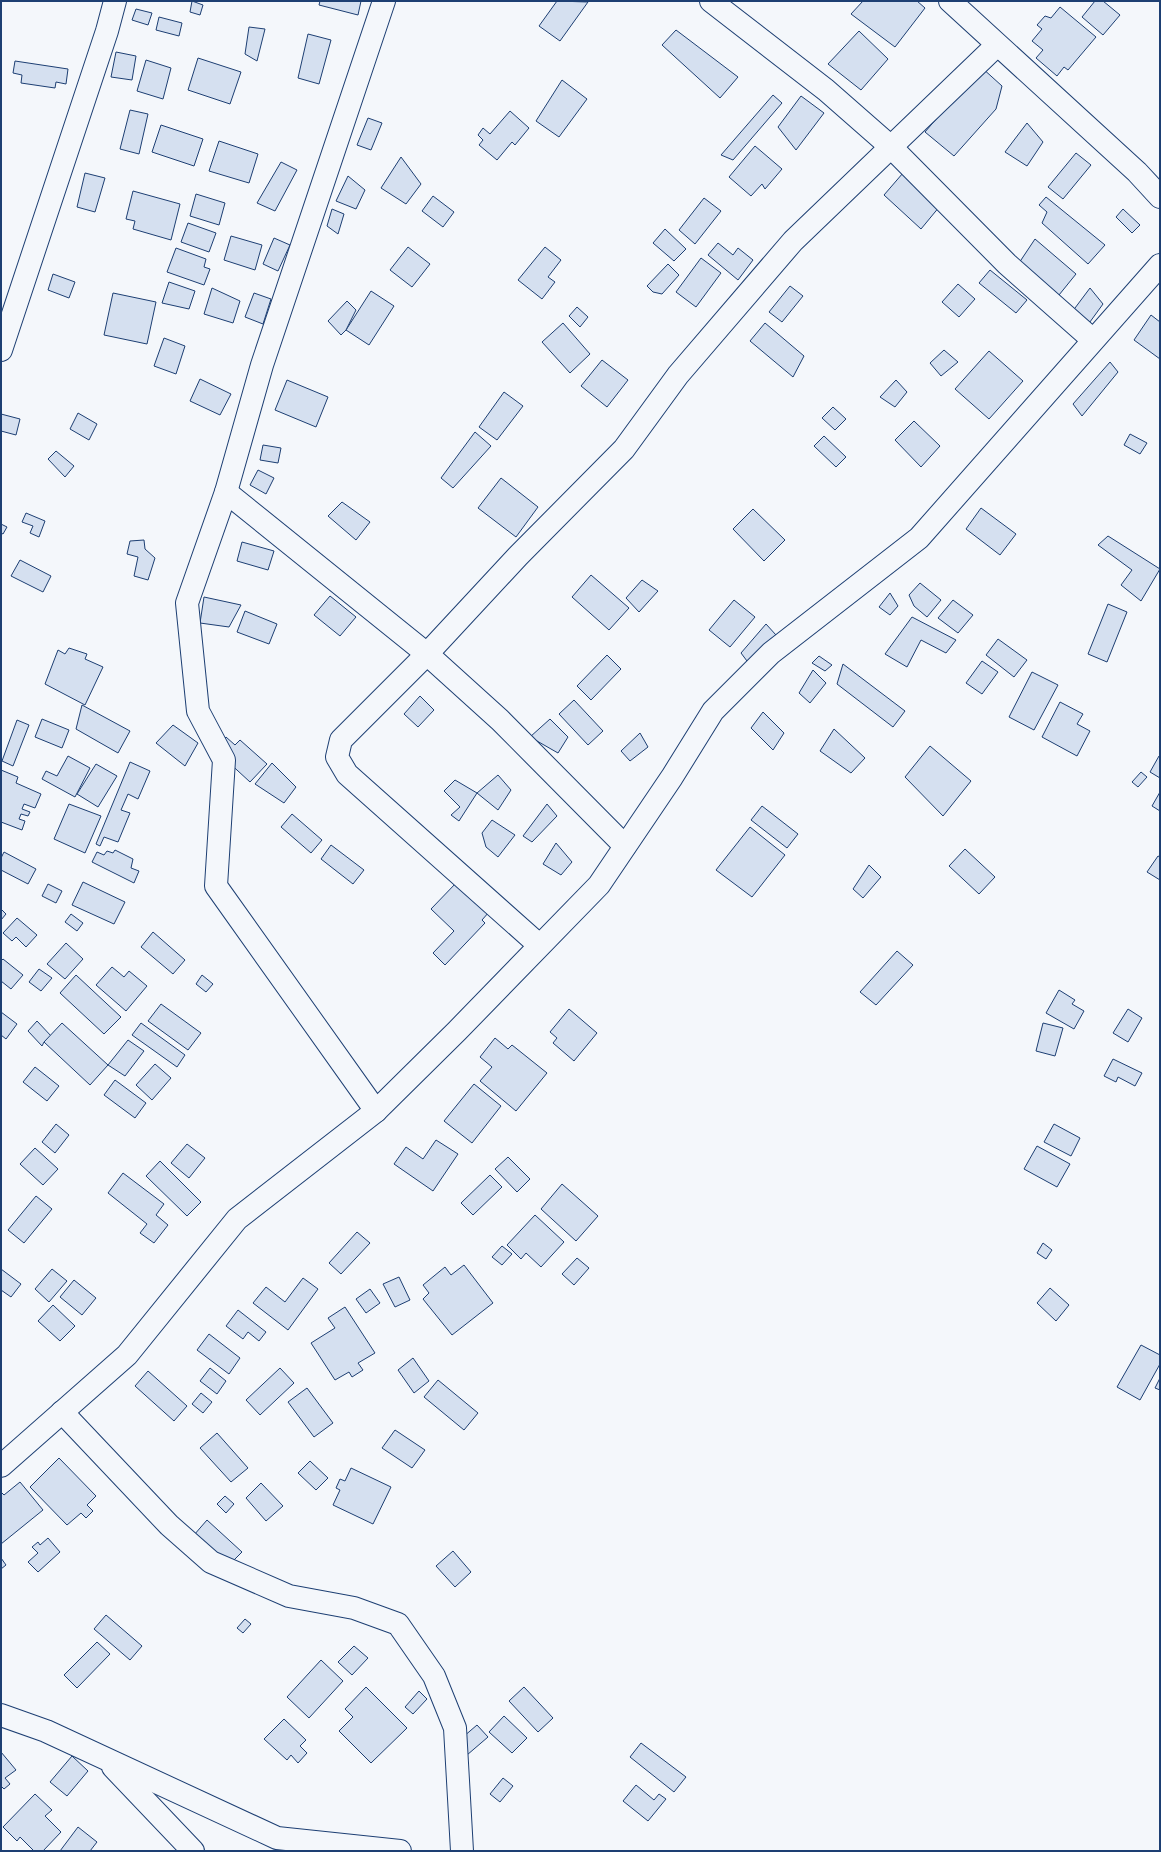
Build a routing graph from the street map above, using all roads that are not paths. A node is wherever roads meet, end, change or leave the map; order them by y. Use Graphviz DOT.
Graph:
graph roads {
  1 [pos="115,1"];
  2 [pos="384,1"];
  3 [pos="711,1"];
  4 [pos="950,1"];
  5 [pos="997,45"];
  6 [pos="891,147"];
  7 [pos="1160,197"];
  8 [pos="1160,265"];
  9 [pos="1093,340"];
  10 [pos="1,350"];
  11 [pos="226,492"];
  12 [pos="427,654"];
  13 [pos="625,846"];
  14 [pos="539,945"];
  15 [pos="376,1111"];
  16 [pos="62,1412"];
  17 [pos="1,1466"];
  18 [pos="1,1715"];
  19 [pos="105,1759"];
  20 [pos="193,1851"];
  21 [pos="400,1851"];
  22 [pos="462,1851"];
  1 -- 10 [label="street"];
  2 -- 11 [label="street"];
  3 -- 6 [label="street"];
  4 -- 5 [label="street"];
  5 -- 6 [label="street"];
  5 -- 7 [label="street"];
  6 -- 9 [label="street"];
  6 -- 12 [label="street"];
  8 -- 9 [label="street"];
  9 -- 13 [label="street"];
  11 -- 12 [label="street"];
  11 -- 15 [label="street"];
  12 -- 13 [label="street"];
  12 -- 14 [label="street"];
  13 -- 14 [label="street"];
  14 -- 15 [label="street"];
  15 -- 16 [label="street"];
  16 -- 17 [label="street"];
  16 -- 22 [label="street"];
  18 -- 19 [label="street"];
  19 -- 20 [label="street"];
  19 -- 21 [label="street"];
}
